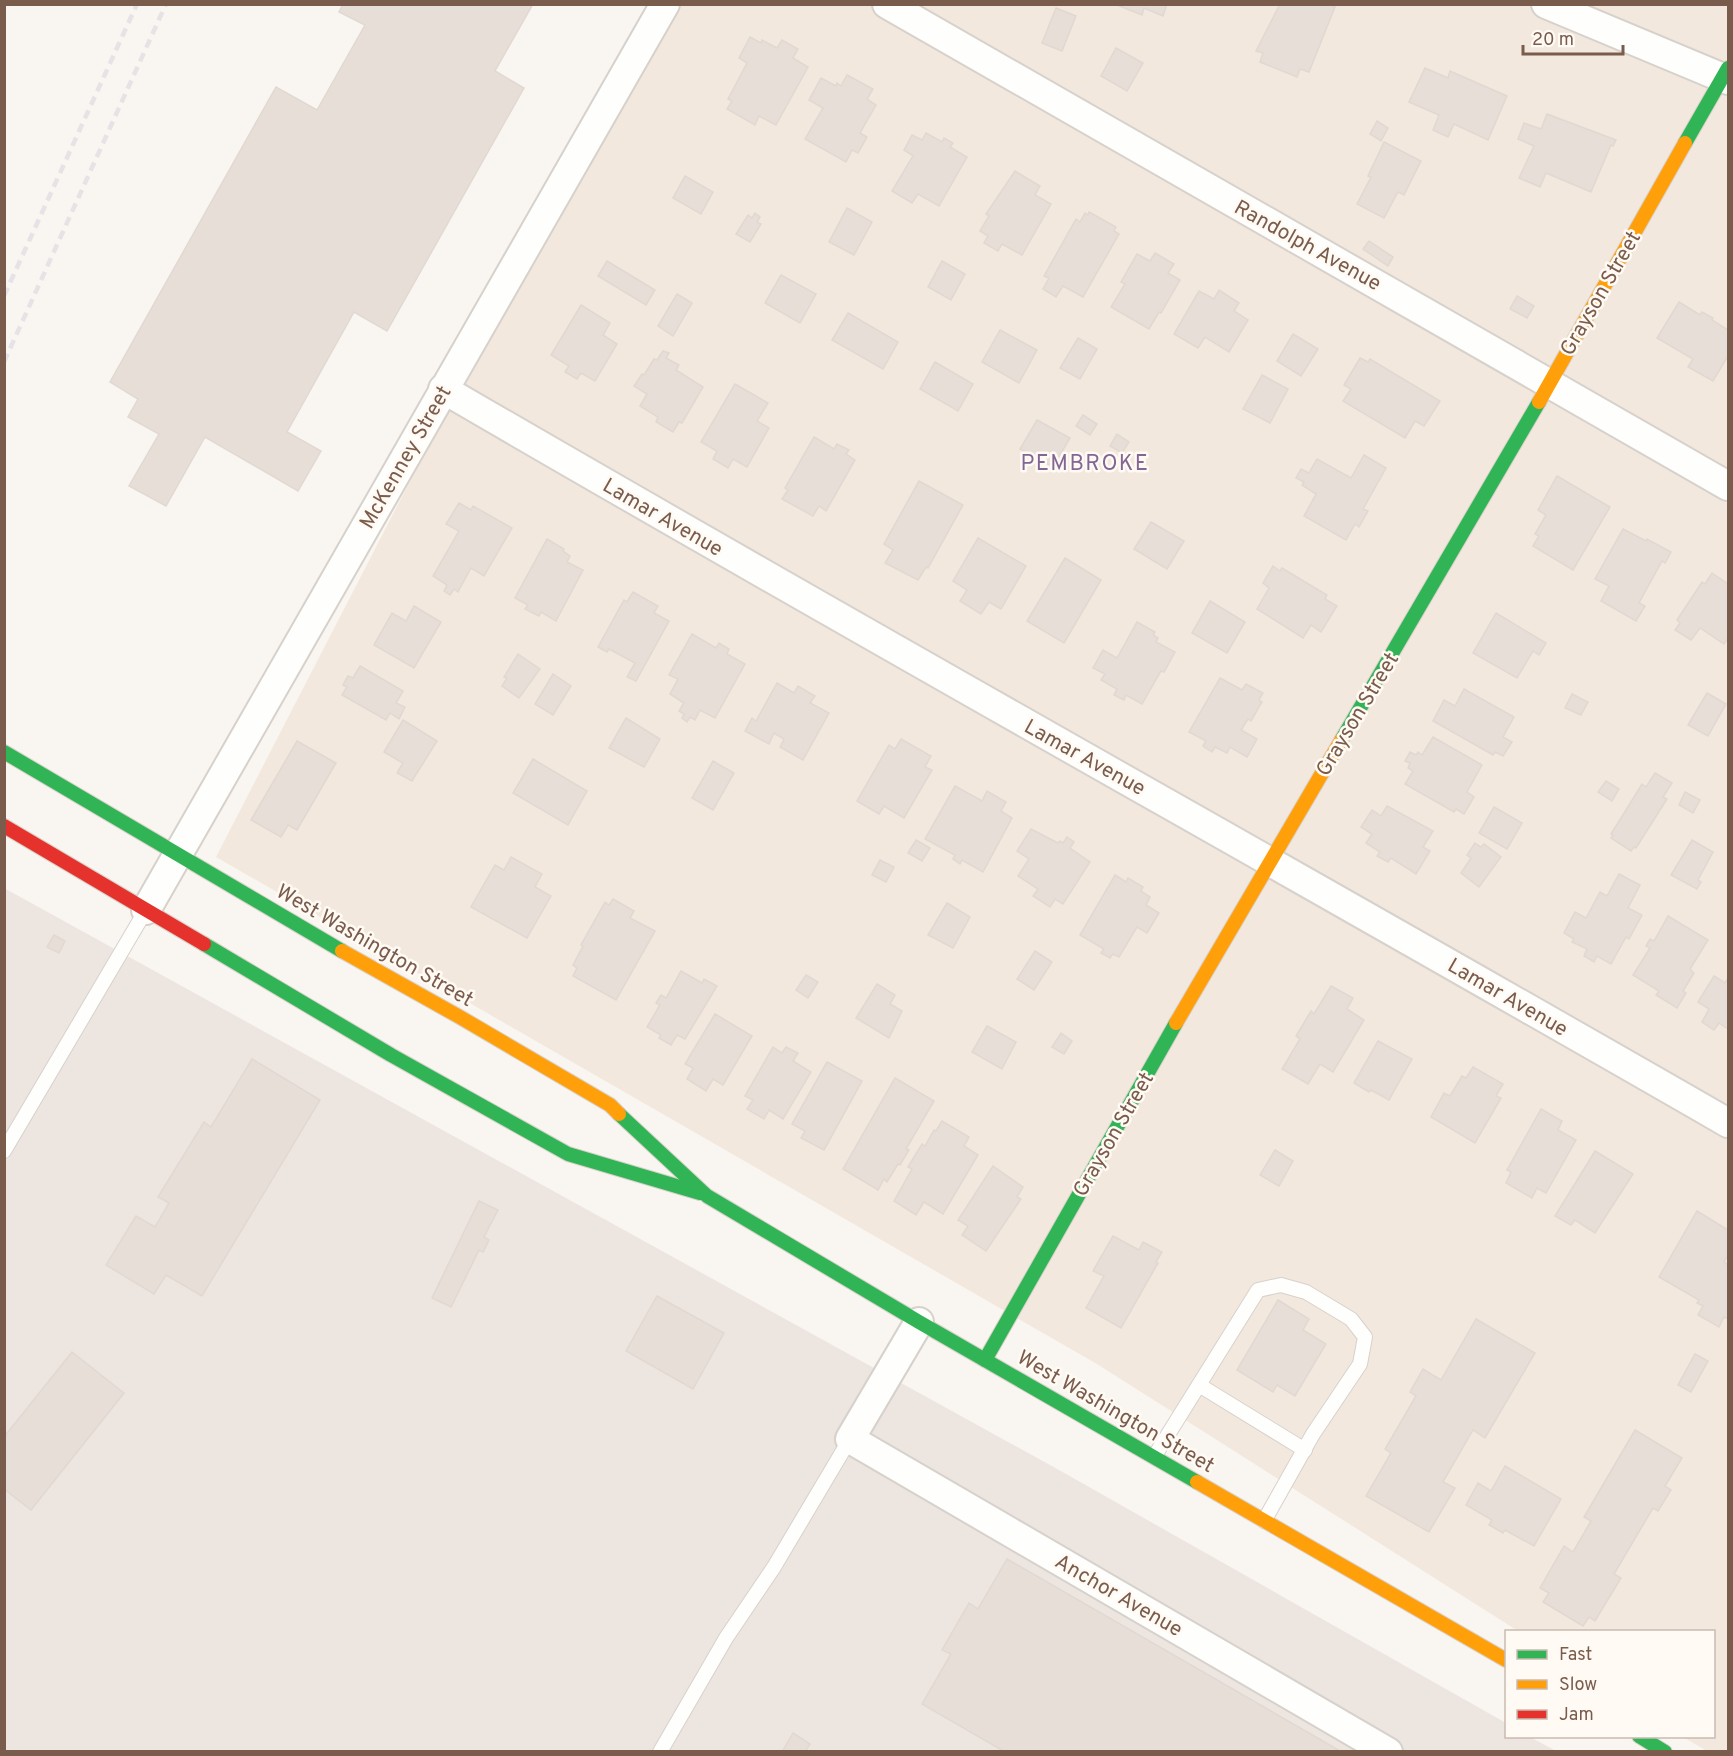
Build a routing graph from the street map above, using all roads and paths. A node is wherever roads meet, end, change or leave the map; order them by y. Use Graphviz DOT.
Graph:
graph roads {
  1 [pos="665,4"];
  2 [pos="887,4"];
  3 [pos="1546,4"];
  4 [pos="1727,75"];
  5 [pos="1549,383"];
  6 [pos="443,389"];
  7 [pos="1728,486"];
  8 [pos="4,752"];
  9 [pos="4,826"];
  10 [pos="177,855"];
  11 [pos="1269,861"];
  12 [pos="146,910"];
  13 [pos="1728,1123"];
  14 [pos="4,1151"];
  15 [pos="707,1196"];
  16 [pos="919,1322"];
  17 [pos="985,1360"];
  18 [pos="1199,1385"];
  19 [pos="850,1439"];
  20 [pos="1305,1450"];
  21 [pos="1154,1457"];
  22 [pos="1264,1521"];
  23 [pos="1505,1659"];
  24 [pos="1641,1738"];
  25 [pos="660,1752"];
  26 [pos="1388,1752"];
  27 [pos="1665,1752"];
  1 -- 6 [label="street, McKenney Street"];
  2 -- 5 [label="street, Randolph Avenue"];
  3 -- 4 [label="street"];
  4 -- 5 [label="main road, Grayson Street"];
  5 -- 7 [label="street, Randolph Avenue"];
  5 -- 11 [label="main road, Grayson Street"];
  6 -- 10 [label="street, McKenney Street"];
  6 -- 11 [label="street, Lamar Avenue"];
  8 -- 10 [label="main road, West Washington Street"];
  9 -- 12 [label="main road, West Washington Street"];
  10 -- 12 [label="street, McKenney Street"];
  10 -- 15 [label="main road, West Washington Street"];
  11 -- 13 [label="street, Lamar Avenue"];
  11 -- 17 [label="main road, Grayson Street"];
  12 -- 14 [label="lane"];
  12 -- 15 [label="main road, West Washington Street"];
  15 -- 16 [label="main road, West Washington Street"];
  16 -- 17 [label="main road, West Washington Street"];
  16 -- 19 [label="street"];
  17 -- 21 [label="main road, West Washington Street"];
  18 -- 20 [label="lane"];
  18 -- 20 [label="lane"];
  18 -- 21 [label="lane"];
  19 -- 25 [label="lane"];
  19 -- 26 [label="street, Anchor Avenue"];
  20 -- 22 [label="lane"];
  21 -- 22 [label="main road, West Washington Street"];
  22 -- 23 [label="main road, West Washington Street"];
  24 -- 27 [label="main road"];
}
